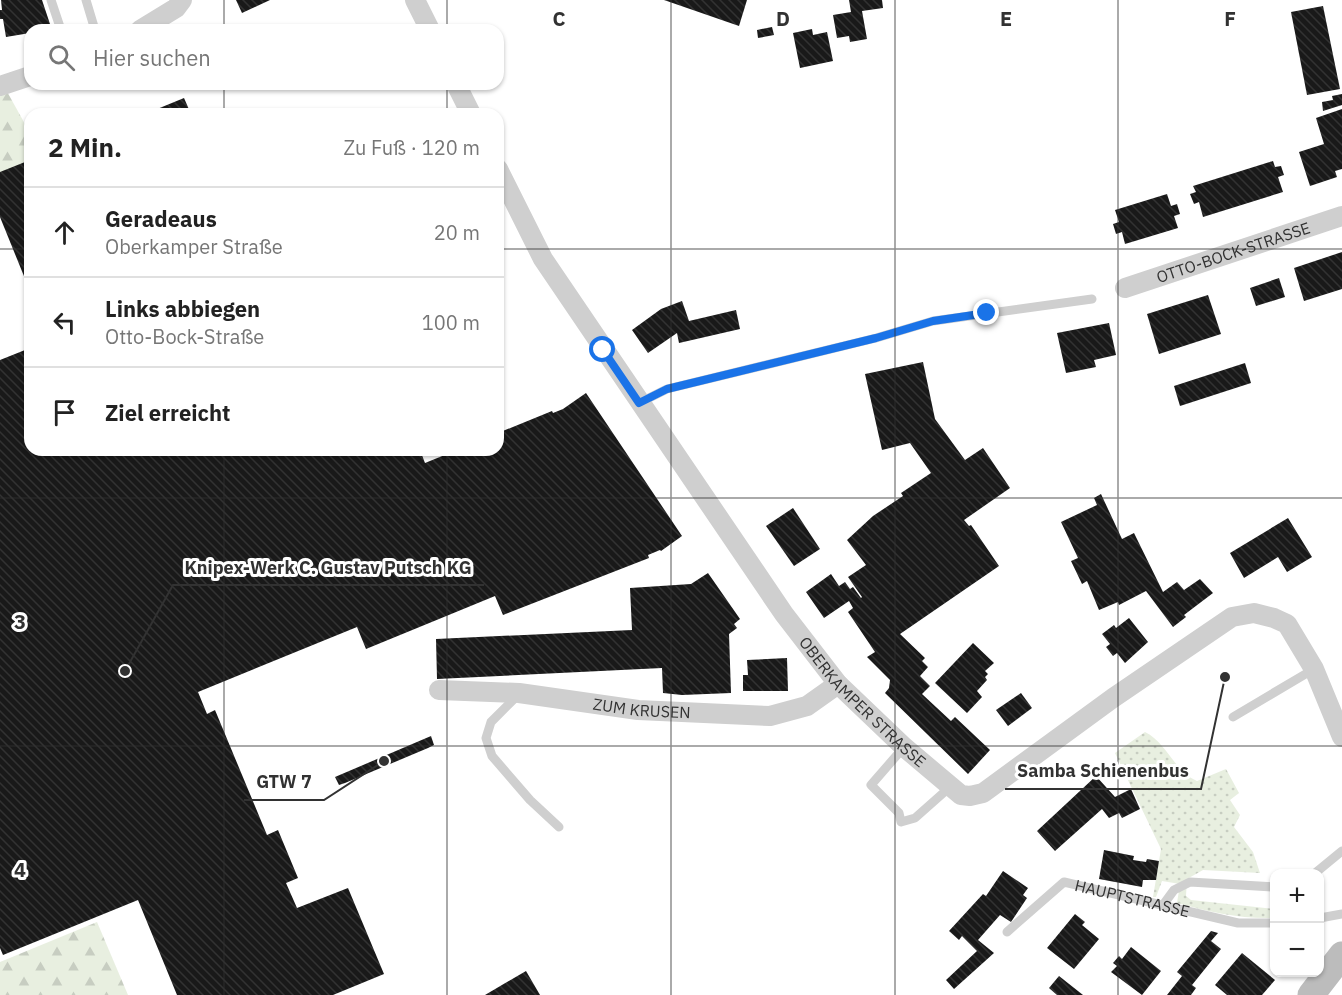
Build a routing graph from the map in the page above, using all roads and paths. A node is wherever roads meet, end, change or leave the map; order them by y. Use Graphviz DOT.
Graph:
graph roads {
  1 [pos="51,0"];
  2 [pos="86,0"];
  3 [pos="182,0"];
  4 [pos="415,0"];
  5 [pos="59,24"];
  6 [pos="93,24"];
  7 [pos="150,24"];
  8 [pos="427,24"];
  9 [pos="24,78"];
  10 [pos="0,86"];
  11 [pos="459,90"];
  12 [pos="468,108"];
  13 [pos="504,181"];
  14 [pos="1342,216"];
  15 [pos="1125,288"];
  16 [pos="1092,299"];
  17 [pos="639,403"];
  18 [pos="1314,669"];
  19 [pos="838,684"];
  20 [pos="439,690"];
  21 [pos="519,693"];
  22 [pos="1233,717"];
  23 [pos="1342,737"];
  24 [pos="904,747"];
  25 [pos="950,787"];
  26 [pos="559,827"];
  27 [pos="1342,851"];
  28 [pos="1319,869"];
  29 [pos="1270,887"];
  30 [pos="1163,905"];
  31 [pos="1342,914"];
  32 [pos="1324,917"];
  33 [pos="1270,923"];
  34 [pos="1006,932"];
  35 [pos="1342,955"];
  36 [pos="1311,995"];
  1 -- 5 [label="lane"];
  2 -- 6 [label="lane"];
  3 -- 7 [label="street"];
  4 -- 8 [label="street"];
  9 -- 10 [label="street"];
  11 -- 12 [label="street"];
  13 -- 17 [label="street, OBERKAMPER STRASSE"];
  14 -- 15 [label="street, OTTO-BOCK-STRASSE"];
  16 -- 17 [label="lane"];
  17 -- 19 [label="street, OBERKAMPER STRASSE"];
  18 -- 22 [label="lane"];
  18 -- 23 [label="street, OBERKAMPER STRASSE"];
  18 -- 25 [label="street, OBERKAMPER STRASSE"];
  19 -- 21 [label="street, ZUM KRUSEN"];
  19 -- 24 [label="street, OBERKAMPER STRASSE"];
  20 -- 21 [label="street, ZUM KRUSEN"];
  21 -- 26 [label="lane"];
  24 -- 25 [label="street, OBERKAMPER STRASSE"];
  24 -- 25 [label="lane"];
  27 -- 28 [label="lane"];
  29 -- 30 [label="lane"];
  30 -- 33 [label="lane, HAUPTSTRASSE"];
  30 -- 34 [label="lane, HAUPTSTRASSE"];
  31 -- 32 [label="lane"];
  35 -- 36 [label="main road"];
}
